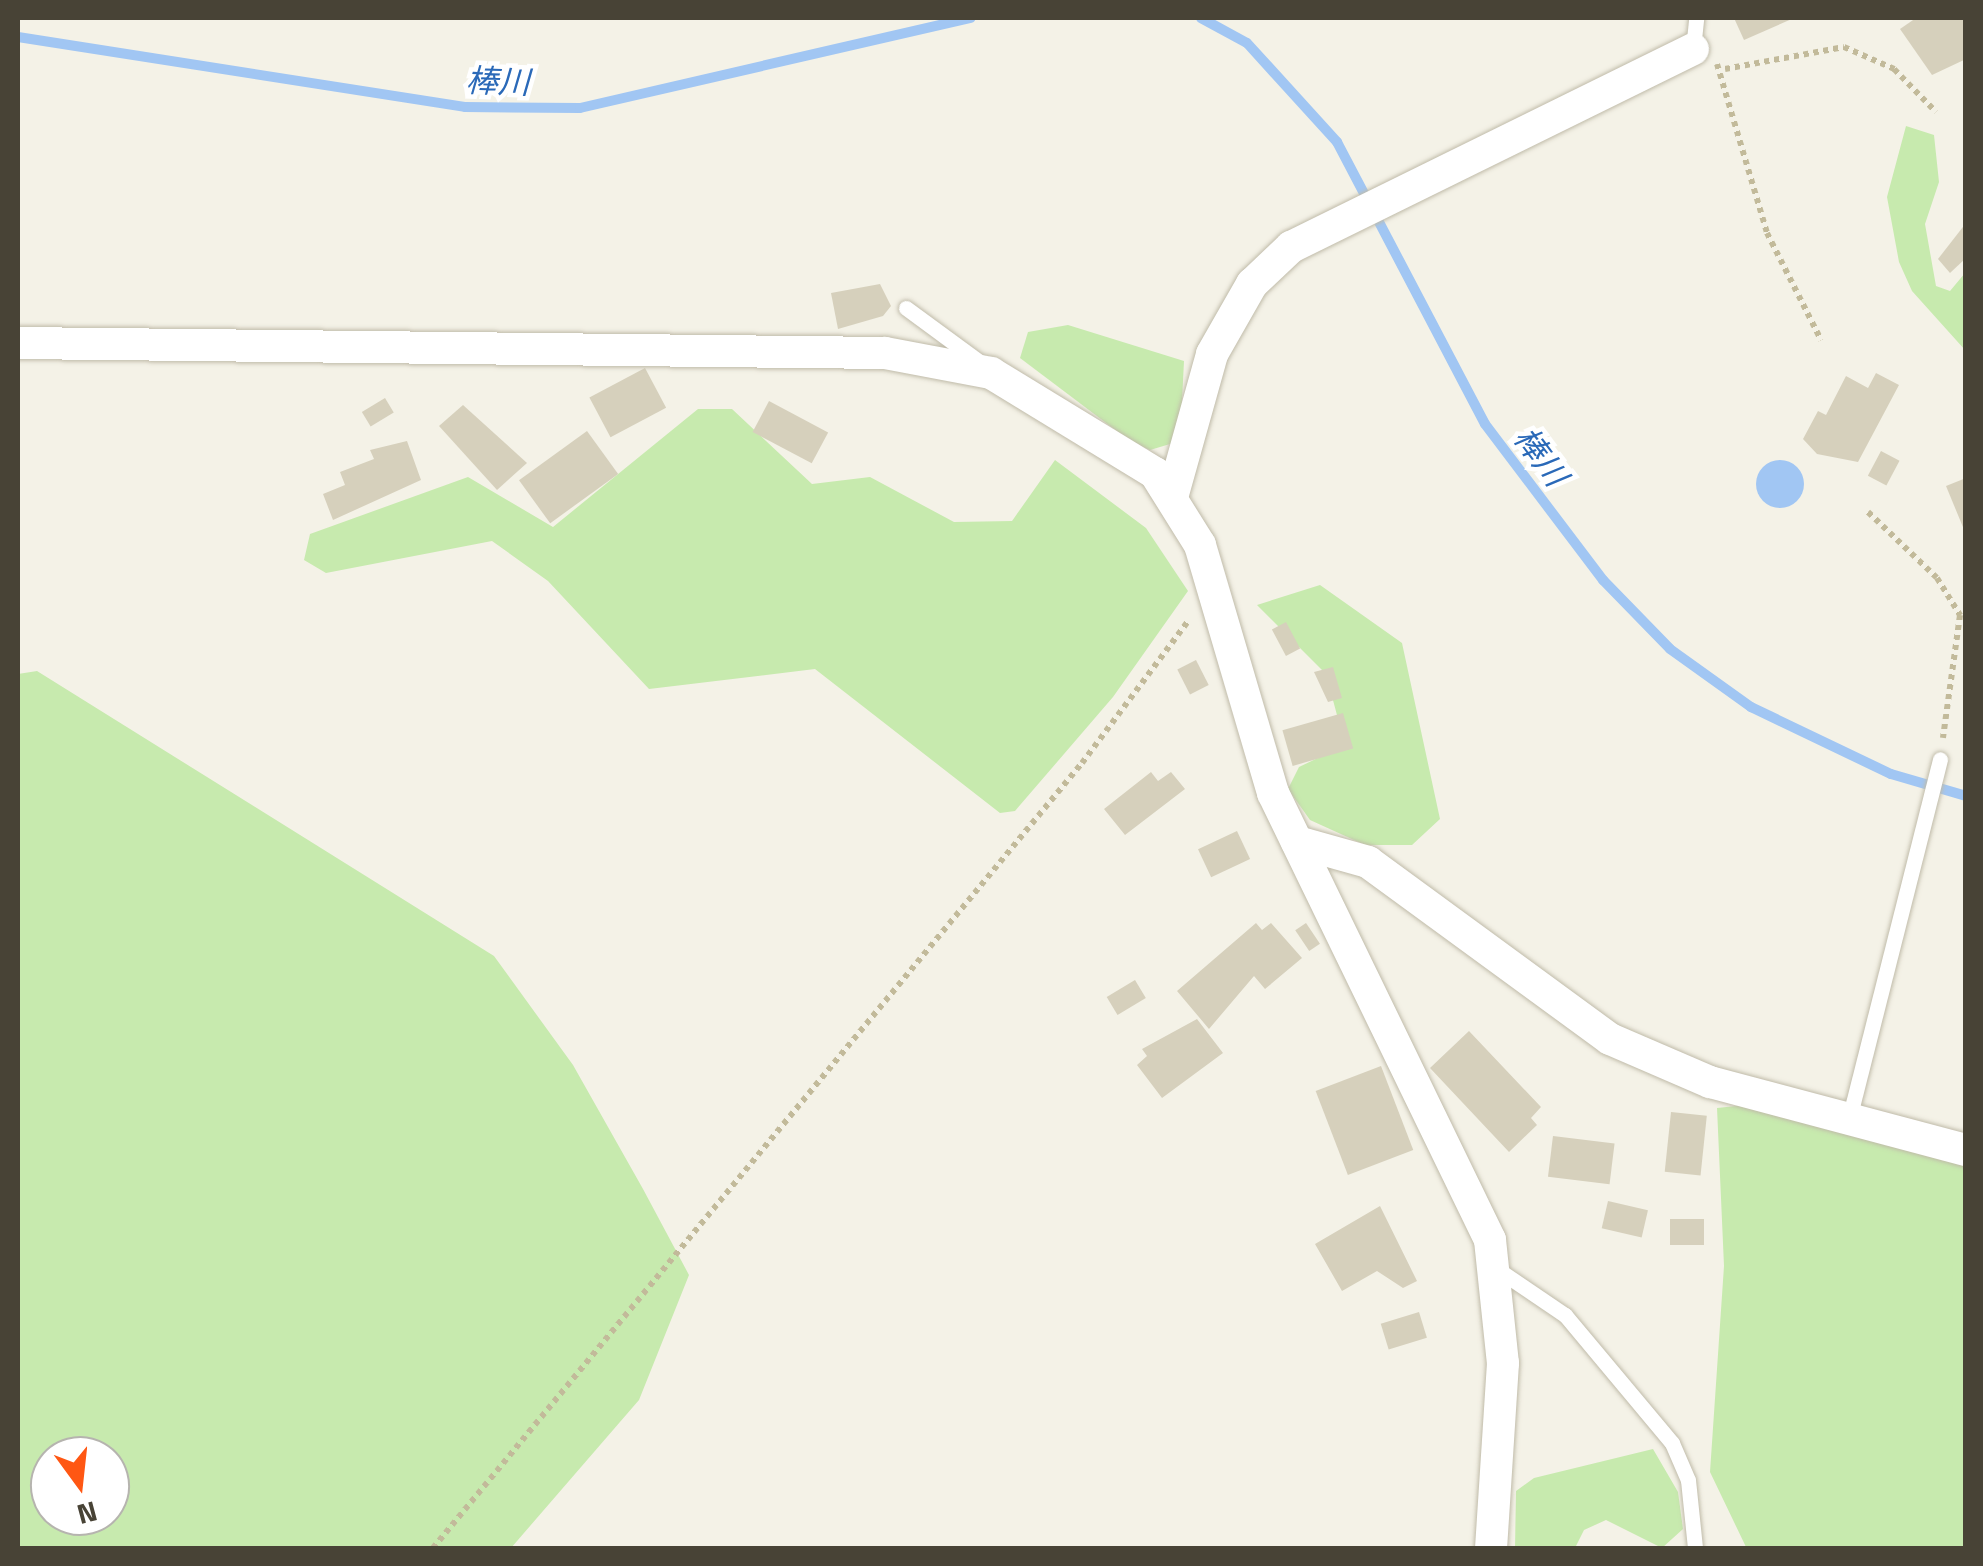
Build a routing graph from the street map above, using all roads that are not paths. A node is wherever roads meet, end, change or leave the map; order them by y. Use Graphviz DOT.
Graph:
graph roads {
  1 [pos="1694,34"];
  2 [pos="906,308"];
  3 [pos="18,343"];
  4 [pos="991,372"];
  5 [pos="1173,494"];
  6 [pos="1940,759"];
  7 [pos="1296,842"];
  8 [pos="1848,1119"];
  9 [pos="1966,1150"];
  10 [pos="1496,1268"];
  11 [pos="1491,1548"];
  12 [pos="1696,1548"];
  1 -- 5 [label="street"];
  2 -- 4 [label="lane"];
  3 -- 4 [label="street"];
  4 -- 5 [label="street"];
  5 -- 7 [label="street"];
  6 -- 8 [label="lane"];
  7 -- 8 [label="street"];
  7 -- 10 [label="street"];
  8 -- 9 [label="street"];
  10 -- 11 [label="street"];
  10 -- 12 [label="lane"];
}
